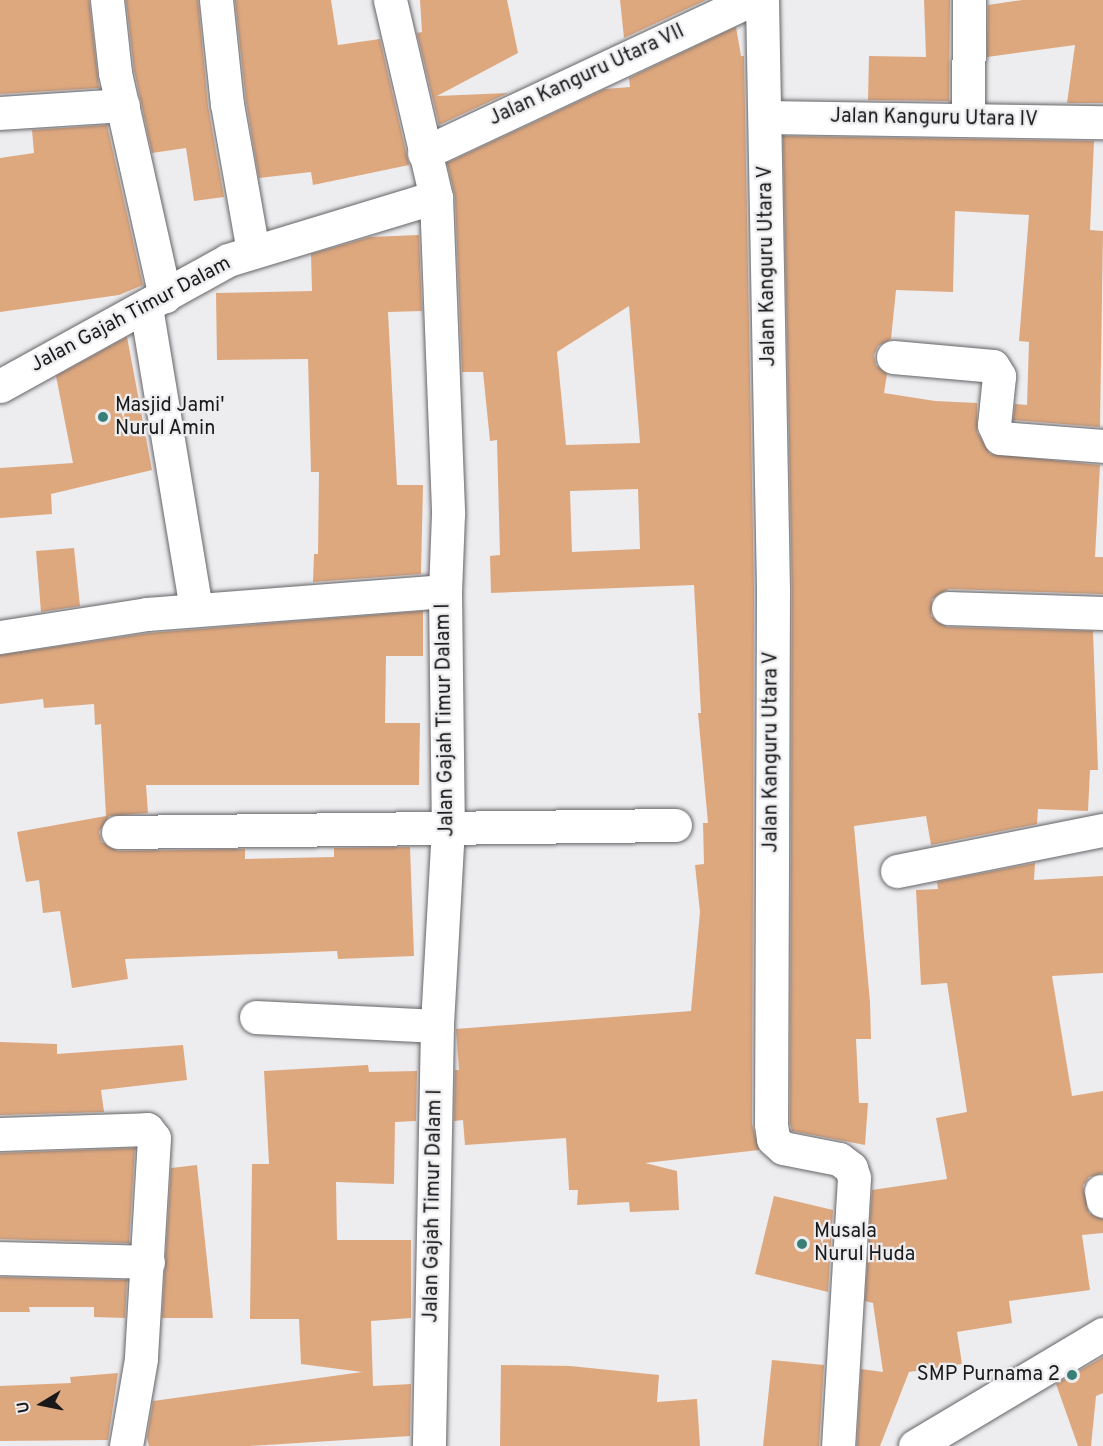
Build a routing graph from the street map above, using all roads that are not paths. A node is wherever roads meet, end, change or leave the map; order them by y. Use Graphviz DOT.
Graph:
graph roads {
  1 [pos="107,0"];
  2 [pos="216,0"];
  3 [pos="390,0"];
  4 [pos="750,0"];
  5 [pos="762,0"];
  6 [pos="969,0"];
  7 [pos="123,105"];
  8 [pos="0,113"];
  9 [pos="766,117"];
  10 [pos="968,120"];
  11 [pos="1103,122"];
  12 [pos="424,153"];
  13 [pos="436,197"];
  14 [pos="253,252"];
  15 [pos="155,301"];
  16 [pos="893,357"];
  17 [pos="0,386"];
  18 [pos="1103,446"];
  19 [pos="445,591"];
  20 [pos="948,608"];
  21 [pos="196,610"];
  22 [pos="1103,614"];
  23 [pos="0,637"];
  24 [pos="675,825"];
  25 [pos="448,827"];
  26 [pos="1103,830"];
  27 [pos="118,832"];
  28 [pos="897,871"];
  29 [pos="256,1017"];
  30 [pos="437,1026"];
  31 [pos="0,1134"];
  32 [pos="0,1258"];
  33 [pos="148,1262"];
  34 [pos="1103,1334"];
  35 [pos="126,1446"];
  36 [pos="429,1446"];
  37 [pos="838,1446"];
  38 [pos="915,1446"];
  1 -- 7 [label="street"];
  2 -- 14 [label="street"];
  3 -- 12 [label="street, Jalan Gajah Timur Dalam I"];
  4 -- 12 [label="street, Jalan Kanguru Utara VII"];
  5 -- 9 [label="street, Jalan Kanguru Utara V"];
  6 -- 10 [label="street"];
  7 -- 8 [label="street"];
  7 -- 15 [label="street"];
  9 -- 10 [label="street, Jalan Kanguru Utara IV"];
  9 -- 37 [label="street, Jalan Kanguru Utara V"];
  10 -- 11 [label="street, Jalan Kanguru Utara IV"];
  12 -- 13 [label="street, Jalan Gajah Timur Dalam I"];
  13 -- 14 [label="street, Jalan Gajah Timur Dalam"];
  13 -- 19 [label="street, Jalan Gajah Timur Dalam I"];
  14 -- 15 [label="street, Jalan Gajah Timur Dalam"];
  15 -- 17 [label="street, Jalan Gajah Timur Dalam"];
  15 -- 21 [label="street"];
  16 -- 18 [label="street"];
  19 -- 21 [label="street"];
  19 -- 25 [label="street, Jalan Gajah Timur Dalam I"];
  20 -- 22 [label="street"];
  21 -- 23 [label="street"];
  24 -- 25 [label="street"];
  25 -- 27 [label="street"];
  25 -- 30 [label="street, Jalan Gajah Timur Dalam I"];
  26 -- 28 [label="street"];
  29 -- 30 [label="street"];
  30 -- 36 [label="street, Jalan Gajah Timur Dalam I"];
  31 -- 33 [label="street"];
  32 -- 33 [label="street"];
  33 -- 35 [label="street"];
  34 -- 38 [label="street"];
}
